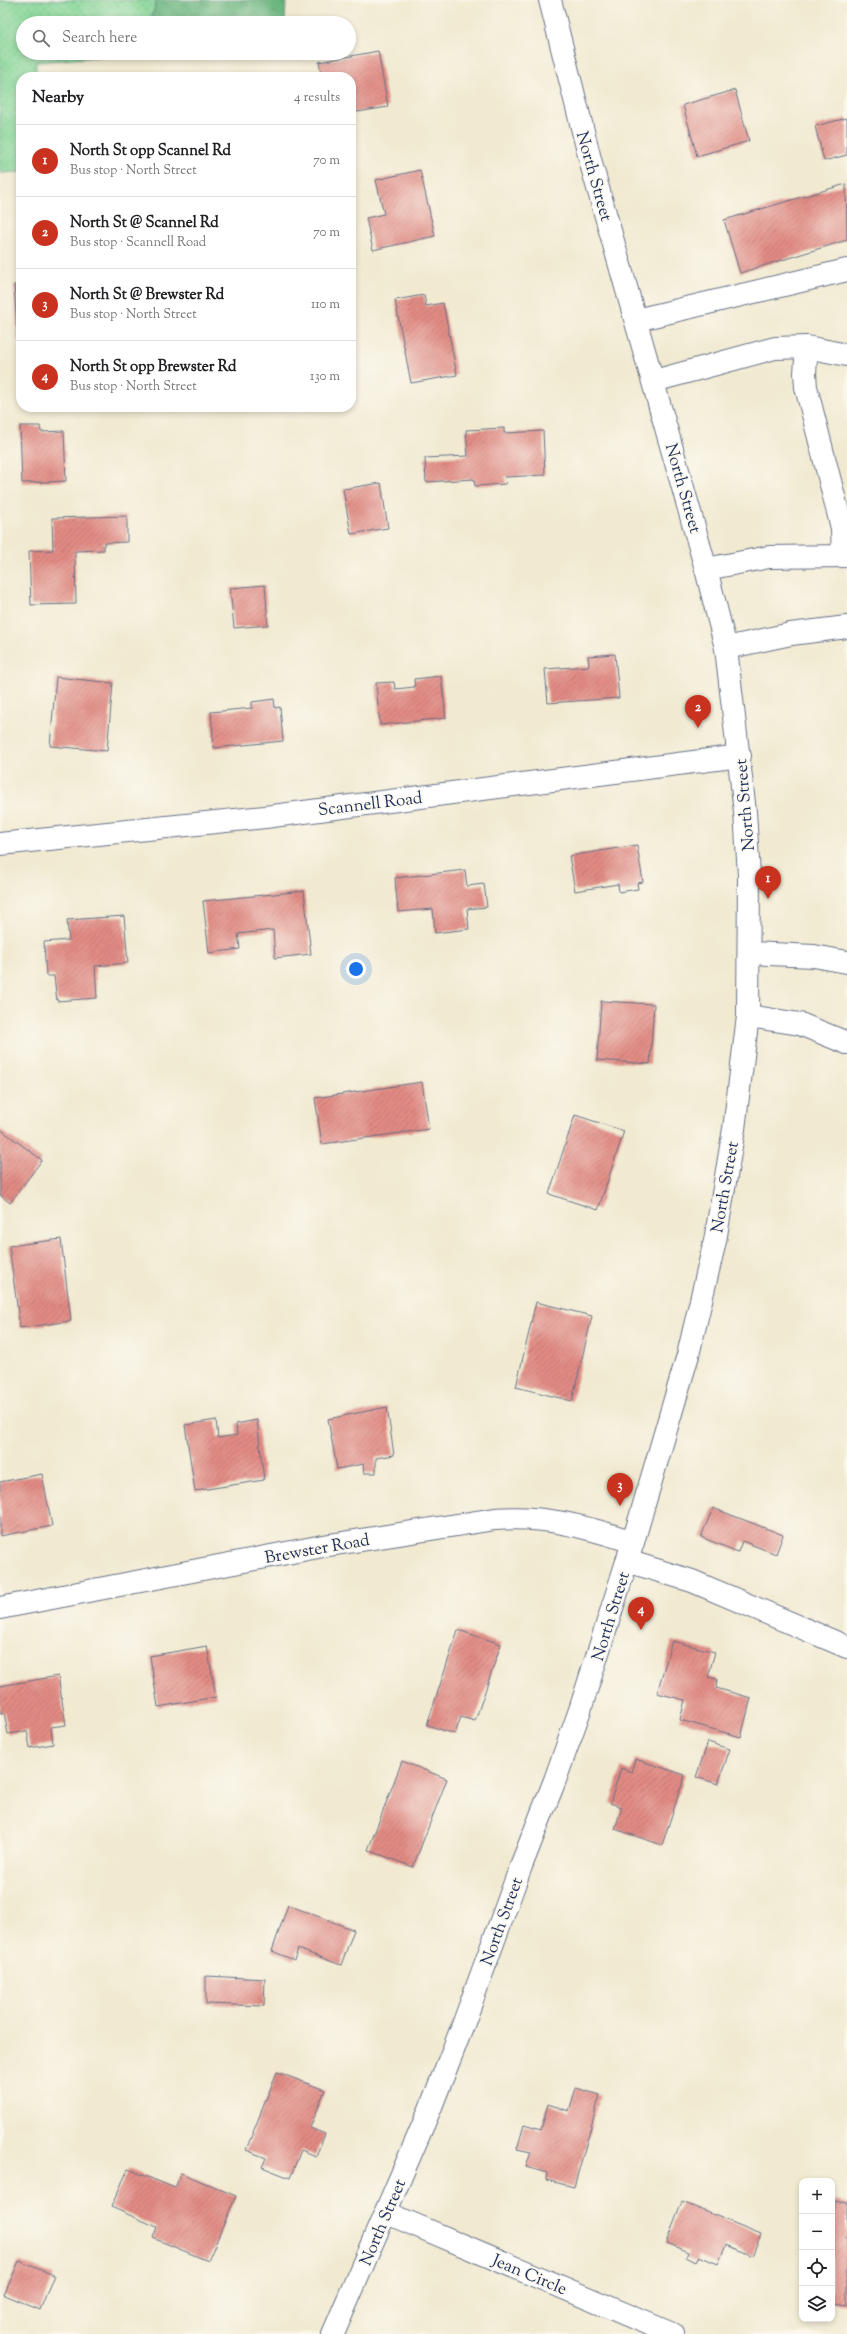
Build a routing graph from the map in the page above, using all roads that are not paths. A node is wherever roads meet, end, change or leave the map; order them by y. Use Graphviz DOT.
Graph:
graph roads {
  1 [pos="550,0"];
  2 [pos="847,270"];
  3 [pos="636,320"];
  4 [pos="807,347"];
  5 [pos="847,355"];
  6 [pos="654,381"];
  7 [pos="845,556"];
  8 [pos="706,569"];
  9 [pos="847,627"];
  10 [pos="726,648"];
  11 [pos="740,756"];
  12 [pos="0,844"];
  13 [pos="749,953"];
  14 [pos="847,962"];
  15 [pos="748,1016"];
  16 [pos="847,1043"];
  17 [pos="630,1551"];
  18 [pos="0,1608"];
  19 [pos="847,1647"];
  20 [pos="387,2213"];
  21 [pos="333,2334"];
  22 [pos="672,2334"];
  1 -- 3 [label="main road, North Street"];
  2 -- 3 [label="main road"];
  3 -- 6 [label="main road, North Street"];
  4 -- 5 [label="main road"];
  4 -- 6 [label="main road"];
  4 -- 7 [label="main road"];
  6 -- 8 [label="main road, North Street"];
  7 -- 8 [label="main road"];
  8 -- 10 [label="main road, North Street"];
  9 -- 10 [label="main road"];
  10 -- 11 [label="main road, North Street"];
  11 -- 12 [label="main road, Scannell Road"];
  11 -- 13 [label="main road, North Street"];
  13 -- 14 [label="main road"];
  13 -- 15 [label="main road, North Street"];
  15 -- 16 [label="main road"];
  15 -- 17 [label="main road, North Street"];
  17 -- 18 [label="main road, Brewster Road"];
  17 -- 19 [label="main road, Brewster Road"];
  17 -- 20 [label="main road, North Street"];
  20 -- 21 [label="main road, North Street"];
  20 -- 22 [label="main road, Jean Circle"];
}
